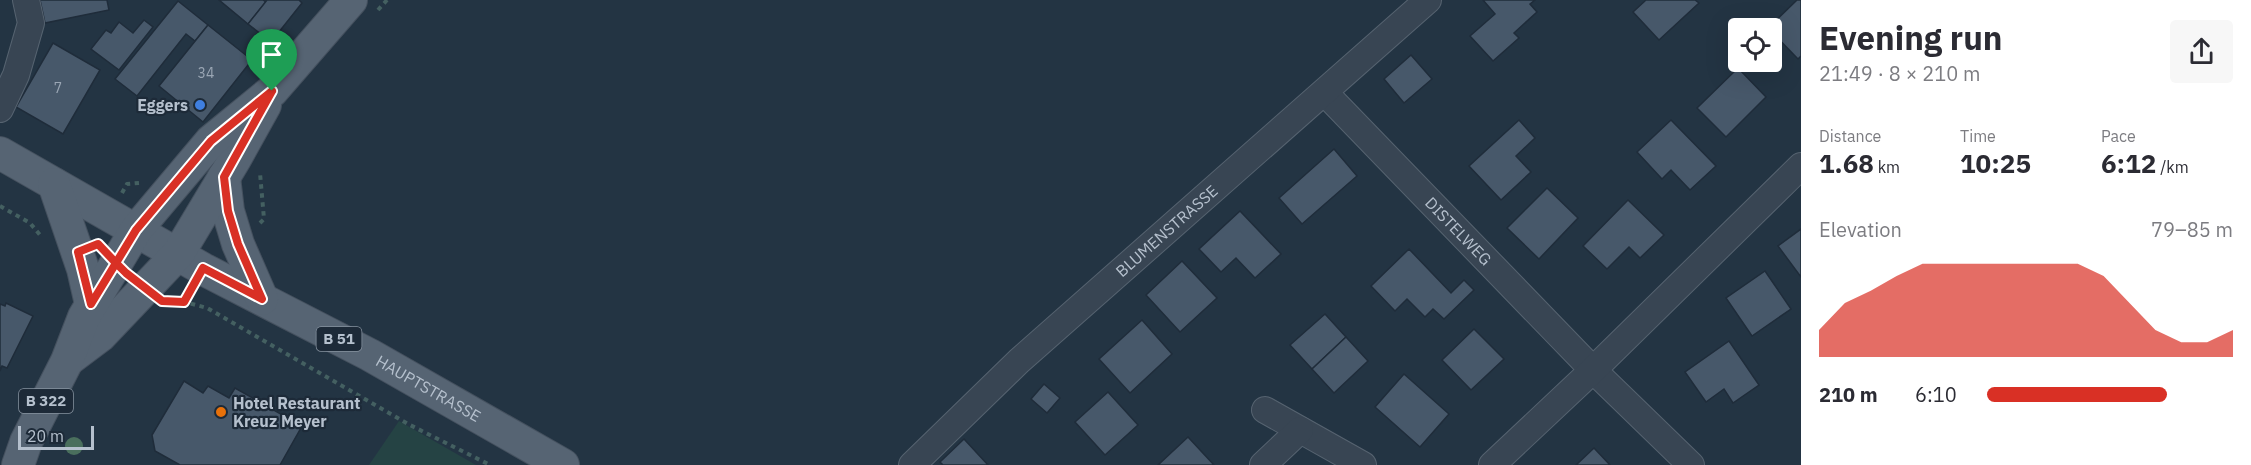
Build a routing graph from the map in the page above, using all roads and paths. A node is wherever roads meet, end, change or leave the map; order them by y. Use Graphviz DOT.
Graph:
graph roads {
  1 [pos="26,0"];
  2 [pos="387,0"];
  3 [pos="1428,0"];
  4 [pos="361,9"];
  5 [pos="272,91"];
  6 [pos="1325,93"];
  7 [pos="0,109"];
  8 [pos="0,153"];
  9 [pos="264,164"];
  10 [pos="1801,166"];
  11 [pos="224,177"];
  12 [pos="54,184"];
  13 [pos="0,206"];
  14 [pos="136,230"];
  15 [pos="235,234"];
  16 [pos="78,252"];
  17 [pos="191,261"];
  18 [pos="144,287"];
  19 [pos="262,299"];
  20 [pos="184,302"];
  21 [pos="91,304"];
  22 [pos="67,361"];
  23 [pos="1593,370"];
  24 [pos="1265,410"];
  25 [pos="1300,430"];
  26 [pos="18,465"];
  27 [pos="490,465"];
  28 [pos="563,465"];
  29 [pos="912,465"];
  30 [pos="1263,465"];
  31 [pos="1363,465"];
  32 [pos="1492,465"];
  33 [pos="1691,465"];
  1 -- 7 [label="street"];
  2 -- 4 [label="path"];
  3 -- 6 [label="street, BLUMENSTRASSE"];
  4 -- 5 [label="main road, B 322"];
  5 -- 11 [label="main road, B 322"];
  5 -- 14 [label="main road, B 322"];
  6 -- 23 [label="street, DISTELWEG"];
  6 -- 29 [label="street, BLUMENSTRASSE"];
  8 -- 12 [label="main road, B 51"];
  9 -- 15 [label="path"];
  10 -- 23 [label="street"];
  11 -- 15 [label="main road"];
  11 -- 17 [label="main road, B 322"];
  12 -- 14 [label="main road, B 51"];
  12 -- 16 [label="main road"];
  13 -- 16 [label="path"];
  14 -- 17 [label="main road, B 51"];
  14 -- 21 [label="main road, B 322"];
  15 -- 19 [label="main road"];
  16 -- 21 [label="main road"];
  17 -- 18 [label="main road, B 322"];
  17 -- 19 [label="main road, B 51"];
  17 -- 20 [label="path"];
  18 -- 20 [label="path"];
  18 -- 22 [label="main road, B 322"];
  19 -- 28 [label="main road, HAUPTSTRASSE / B 51"];
  20 -- 27 [label="path"];
  21 -- 22 [label="main road, B 322"];
  22 -- 26 [label="main road, B 322"];
  23 -- 32 [label="street"];
  23 -- 33 [label="street, DISTELWEG"];
  24 -- 25 [label="street"];
  25 -- 30 [label="street"];
  25 -- 31 [label="street"];
}
